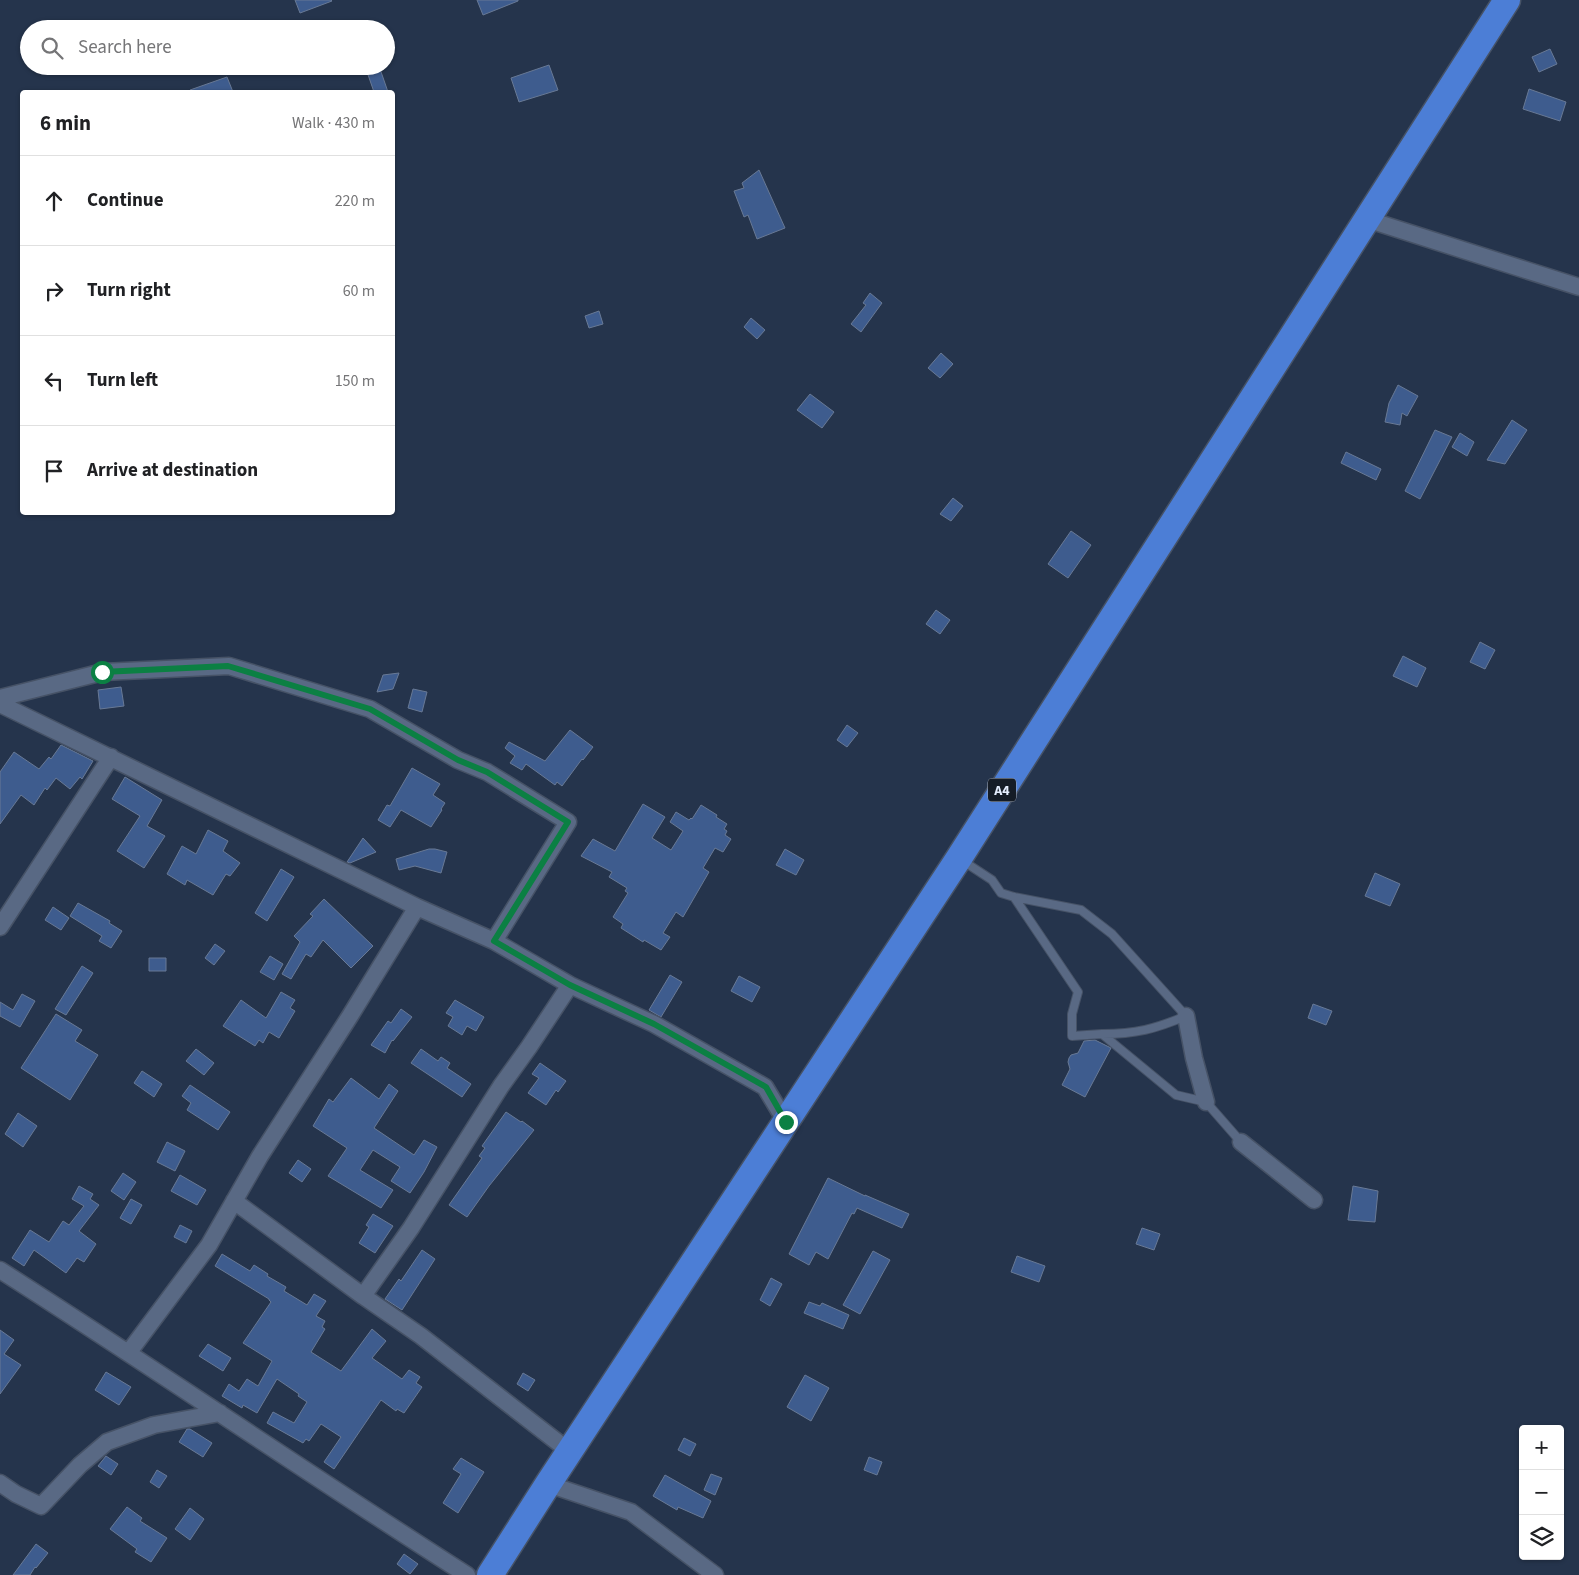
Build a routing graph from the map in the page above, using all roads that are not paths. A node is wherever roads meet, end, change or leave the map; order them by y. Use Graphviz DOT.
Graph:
graph roads {
  1 [pos="1507,0"];
  2 [pos="1366,219"];
  3 [pos="1579,287"];
  4 [pos="0,698"];
  5 [pos="0,704"];
  6 [pos="111,758"];
  7 [pos="959,858"];
  8 [pos="1014,897"];
  9 [pos="417,907"];
  10 [pos="0,927"];
  11 [pos="494,941"];
  12 [pos="570,985"];
  13 [pos="1186,1016"];
  14 [pos="1102,1034"];
  15 [pos="1206,1102"];
  16 [pos="786,1122"];
  17 [pos="1241,1142"];
  18 [pos="1314,1200"];
  19 [pos="234,1201"];
  20 [pos="0,1270"];
  21 [pos="363,1296"];
  22 [pos="129,1352"];
  23 [pos="220,1413"];
  24 [pos="569,1451"];
  25 [pos="0,1483"];
  26 [pos="548,1484"];
  27 [pos="467,1575"];
  28 [pos="490,1575"];
  29 [pos="715,1575"];
  1 -- 2 [label="highway, A4"];
  2 -- 3 [label="street"];
  2 -- 7 [label="highway, A4"];
  4 -- 11 [label="street"];
  5 -- 6 [label="street"];
  6 -- 9 [label="street"];
  6 -- 10 [label="street"];
  7 -- 8 [label="lane"];
  7 -- 16 [label="highway, A4"];
  8 -- 13 [label="lane"];
  8 -- 14 [label="lane"];
  9 -- 11 [label="street"];
  9 -- 19 [label="street"];
  11 -- 12 [label="street"];
  12 -- 16 [label="street"];
  12 -- 21 [label="street"];
  13 -- 14 [label="lane"];
  13 -- 15 [label="street"];
  14 -- 15 [label="lane"];
  15 -- 17 [label="lane"];
  16 -- 24 [label="highway, A4"];
  17 -- 18 [label="street"];
  19 -- 21 [label="street"];
  19 -- 22 [label="street"];
  20 -- 22 [label="street"];
  21 -- 24 [label="street"];
  22 -- 23 [label="street"];
  23 -- 25 [label="street"];
  23 -- 27 [label="street"];
  24 -- 26 [label="highway, A4"];
  26 -- 28 [label="highway, A4"];
  26 -- 29 [label="street"];
}
